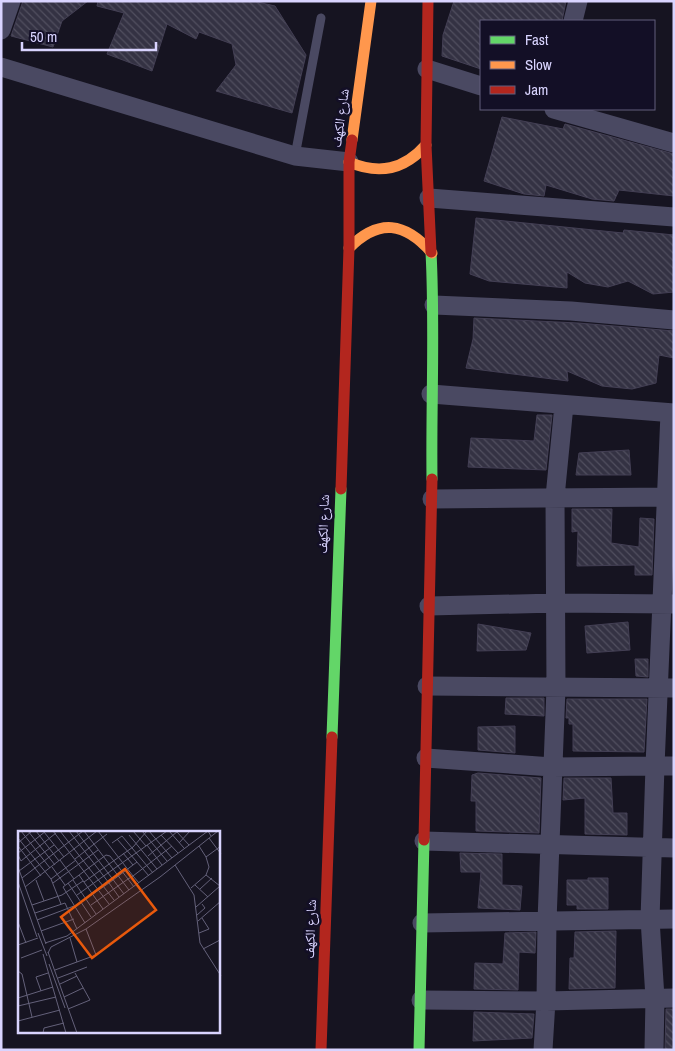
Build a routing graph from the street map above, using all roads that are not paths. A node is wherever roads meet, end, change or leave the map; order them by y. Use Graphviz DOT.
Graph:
graph roads {
  1 [pos="11,1"];
  2 [pos="371,1"];
  3 [pos="428,1"];
  4 [pos="578,1"];
  5 [pos="321,18"];
  6 [pos="573,20"];
  7 [pos="1,30"];
  8 [pos="1,67"];
  9 [pos="427,69"];
  10 [pos="480,86"];
  11 [pos="558,110"];
  12 [pos="674,143"];
  13 [pos="426,145"];
  14 [pos="295,156"];
  15 [pos="349,162"];
  16 [pos="429,198"];
  17 [pos="674,217"];
  18 [pos="349,248"];
  19 [pos="432,253"];
  20 [pos="434,305"];
  21 [pos="674,320"];
  22 [pos="431,394"];
  23 [pos="564,405"];
  24 [pos="672,413"];
  25 [pos="555,496"];
  26 [pos="670,497"];
  27 [pos="432,499"];
  28 [pos="556,603"];
  29 [pos="667,604"];
  30 [pos="429,606"];
  31 [pos="427,686"];
  32 [pos="556,688"];
  33 [pos="666,688"];
  34 [pos="426,758"];
  35 [pos="664,766"];
  36 [pos="552,767"];
  37 [pos="424,841"];
  38 [pos="549,844"];
  39 [pos="674,848"];
  40 [pos="653,849"];
  41 [pos="650,919"];
  42 [pos="674,919"];
  43 [pos="547,921"];
  44 [pos="422,922"];
  45 [pos="655,998"];
  46 [pos="674,998"];
  47 [pos="420,1000"];
  48 [pos="546,1001"];
  49 [pos="321,1050"];
  50 [pos="419,1050"];
  51 [pos="543,1050"];
  52 [pos="654,1050"];
  1 -- 7 [label="street"];
  2 -- 15 [label="main road, شارع الكهف"];
  3 -- 9 [label="main road"];
  4 -- 6 [label="street"];
  5 -- 14 [label="lane"];
  8 -- 14 [label="street"];
  9 -- 10 [label="street"];
  9 -- 13 [label="main road"];
  11 -- 12 [label="street"];
  13 -- 15 [label="main road"];
  13 -- 16 [label="main road"];
  14 -- 15 [label="street"];
  15 -- 18 [label="main road, شارع الكهف"];
  16 -- 17 [label="street"];
  16 -- 19 [label="main road"];
  18 -- 19 [label="main road"];
  18 -- 49 [label="main road, شارع الكهف"];
  19 -- 20 [label="main road"];
  20 -- 21 [label="street"];
  20 -- 22 [label="main road"];
  22 -- 23 [label="street"];
  22 -- 27 [label="main road"];
  23 -- 24 [label="street"];
  23 -- 25 [label="street"];
  24 -- 26 [label="street"];
  25 -- 26 [label="street"];
  25 -- 27 [label="street"];
  25 -- 28 [label="street"];
  26 -- 29 [label="street"];
  27 -- 30 [label="main road"];
  28 -- 29 [label="street"];
  28 -- 30 [label="street"];
  28 -- 32 [label="street"];
  29 -- 33 [label="street"];
  30 -- 31 [label="main road"];
  31 -- 32 [label="street"];
  31 -- 34 [label="main road"];
  32 -- 33 [label="street"];
  32 -- 36 [label="street"];
  33 -- 35 [label="street"];
  34 -- 36 [label="street"];
  34 -- 37 [label="main road"];
  35 -- 36 [label="street"];
  35 -- 40 [label="street"];
  36 -- 38 [label="street"];
  37 -- 38 [label="street"];
  37 -- 44 [label="main road"];
  38 -- 40 [label="street"];
  38 -- 43 [label="street"];
  39 -- 40 [label="street"];
  40 -- 41 [label="street"];
  41 -- 42 [label="street"];
  41 -- 43 [label="street"];
  41 -- 45 [label="street"];
  43 -- 44 [label="street"];
  43 -- 48 [label="street"];
  44 -- 47 [label="main road"];
  45 -- 46 [label="street"];
  45 -- 48 [label="street"];
  45 -- 52 [label="street"];
  47 -- 48 [label="street"];
  47 -- 50 [label="main road"];
  48 -- 51 [label="street"];
}
